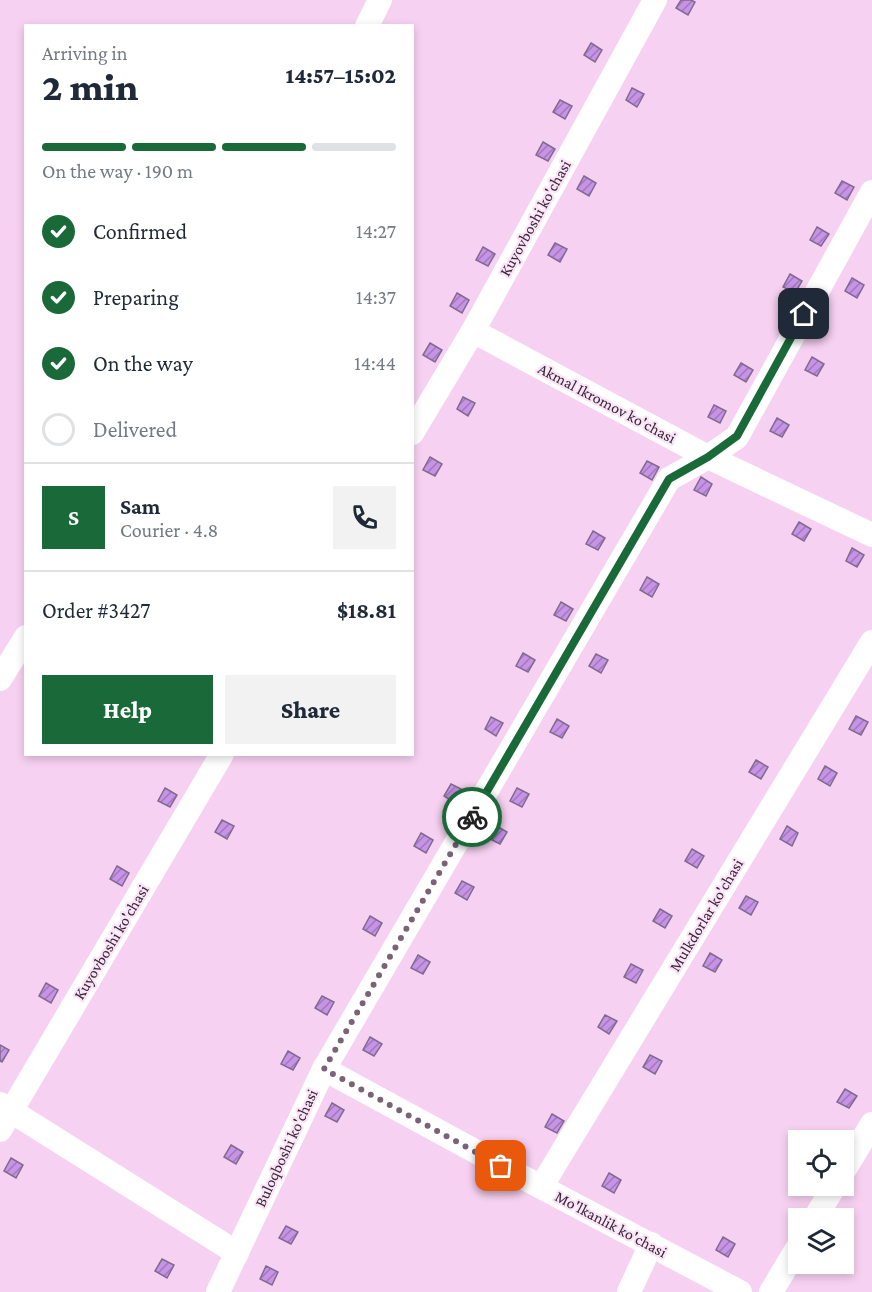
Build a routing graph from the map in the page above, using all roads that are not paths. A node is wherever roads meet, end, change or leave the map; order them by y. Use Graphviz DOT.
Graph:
graph roads {
  1 [pos="380,0"];
  2 [pos="655,0"];
  3 [pos="368,24"];
  4 [pos="872,192"];
  5 [pos="473,331"];
  6 [pos="414,430"];
  7 [pos="708,457"];
  8 [pos="872,535"];
  9 [pos="24,640"];
  10 [pos="872,642"];
  11 [pos="0,679"];
  12 [pos="221,756"];
  13 [pos="324,1069"];
  14 [pos="4,1115"];
  15 [pos="872,1124"];
  16 [pos="854,1154"];
  17 [pos="541,1187"];
  18 [pos="651,1244"];
  19 [pos="237,1252"];
  20 [pos="788,1264"];
  21 [pos="218,1292"];
  22 [pos="628,1292"];
  23 [pos="740,1292"];
  24 [pos="771,1292"];
  1 -- 3 [label="street"];
  2 -- 5 [label="street, Kuyovboshi ko'chasi"];
  4 -- 7 [label="street, Buloqboshi ko'chasi"];
  5 -- 6 [label="street, Kuyovboshi ko'chasi"];
  5 -- 7 [label="street, Akmal Ikromov ko'chasi"];
  7 -- 8 [label="street, Akmal Ikromov ko'chasi"];
  7 -- 13 [label="street, Buloqboshi ko'chasi"];
  9 -- 11 [label="street"];
  10 -- 17 [label="street, Mulkdorlar ko'chasi"];
  12 -- 14 [label="street, Kuyovboshi ko'chasi"];
  13 -- 17 [label="street, Mo'lkanlik ko'chasi"];
  13 -- 19 [label="street, Buloqboshi ko'chasi"];
  14 -- 19 [label="street"];
  15 -- 16 [label="street"];
  17 -- 18 [label="street, Mo'lkanlik ko'chasi"];
  18 -- 22 [label="street"];
  18 -- 23 [label="street, Mo'lkanlik ko'chasi"];
  19 -- 21 [label="street, Buloqboshi ko'chasi"];
  20 -- 24 [label="street"];
}
